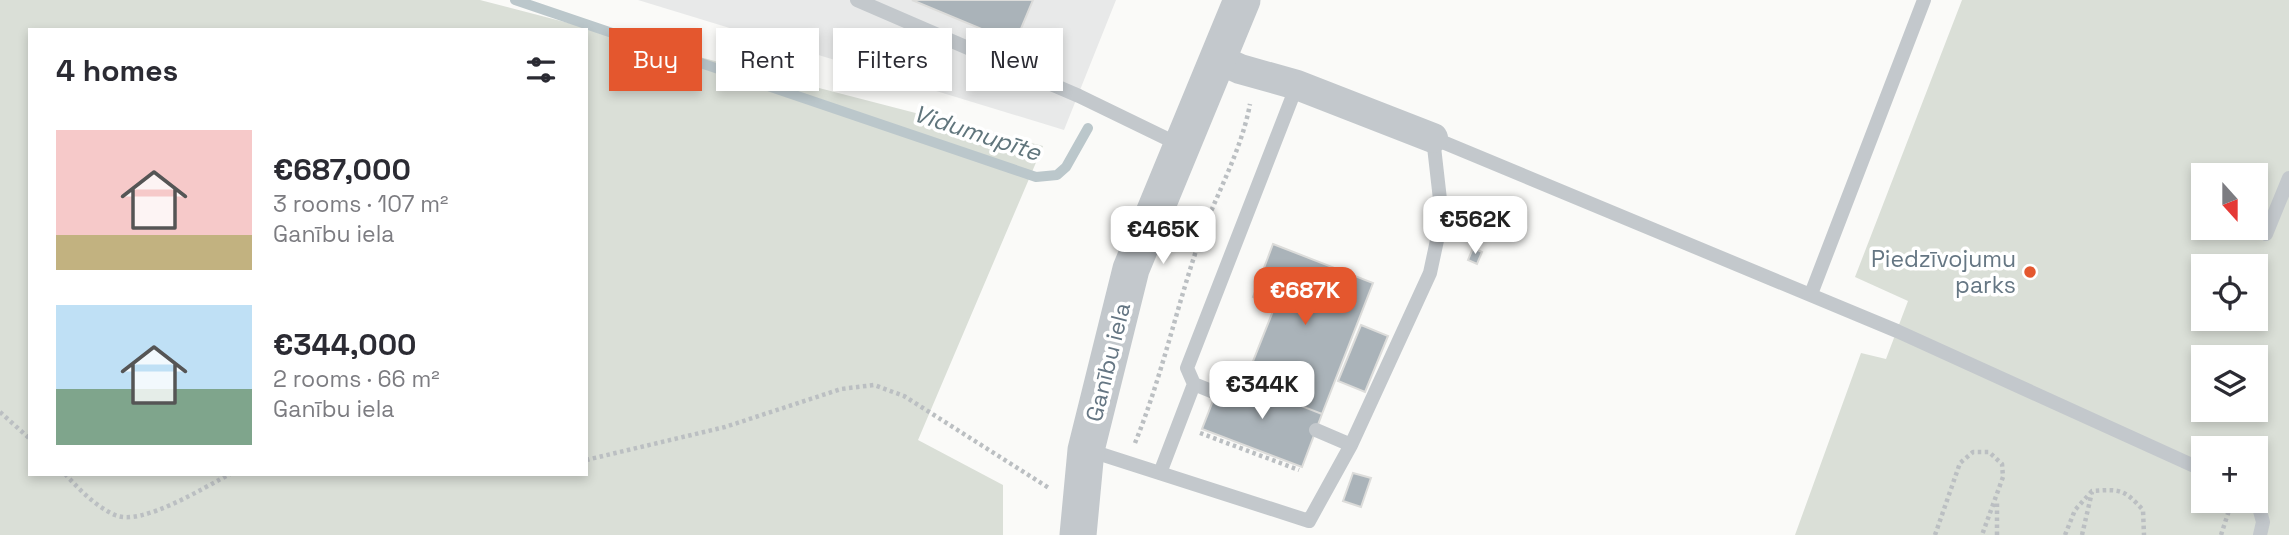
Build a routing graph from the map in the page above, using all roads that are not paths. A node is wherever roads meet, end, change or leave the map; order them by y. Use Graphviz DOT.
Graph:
graph roads {
  1 [pos="857,0"];
  2 [pos="1242,0"];
  3 [pos="1924,0"];
  4 [pos="1229,64"];
  5 [pos="1297,85"];
  6 [pos="1433,138"];
  7 [pos="1182,146"];
  8 [pos="2289,178"];
  9 [pos="2268,229"];
  10 [pos="1811,295"];
  11 [pos="1194,384"];
  12 [pos="1216,393"];
  13 [pos="1316,430"];
  14 [pos="1351,444"];
  15 [pos="1086,450"];
  16 [pos="2191,465"];
  17 [pos="1160,473"];
  18 [pos="2261,513"];
  19 [pos="1079,521"];
  20 [pos="2260,535"];
  1 -- 7 [label="lane"];
  2 -- 4 [label="street, Ganību iela"];
  3 -- 10 [label="lane"];
  4 -- 5 [label="street"];
  4 -- 7 [label="street, Ganību iela"];
  5 -- 6 [label="street"];
  5 -- 11 [label="lane"];
  6 -- 10 [label="lane"];
  6 -- 14 [label="lane"];
  7 -- 15 [label="street, Ganību iela"];
  8 -- 9 [label="lane"];
  10 -- 16 [label="lane"];
  11 -- 12 [label="lane"];
  11 -- 17 [label="lane"];
  13 -- 14 [label="lane"];
  14 -- 17 [label="lane"];
  15 -- 17 [label="lane"];
  15 -- 19 [label="street, Ganību iela"];
  18 -- 20 [label="lane"];
}
